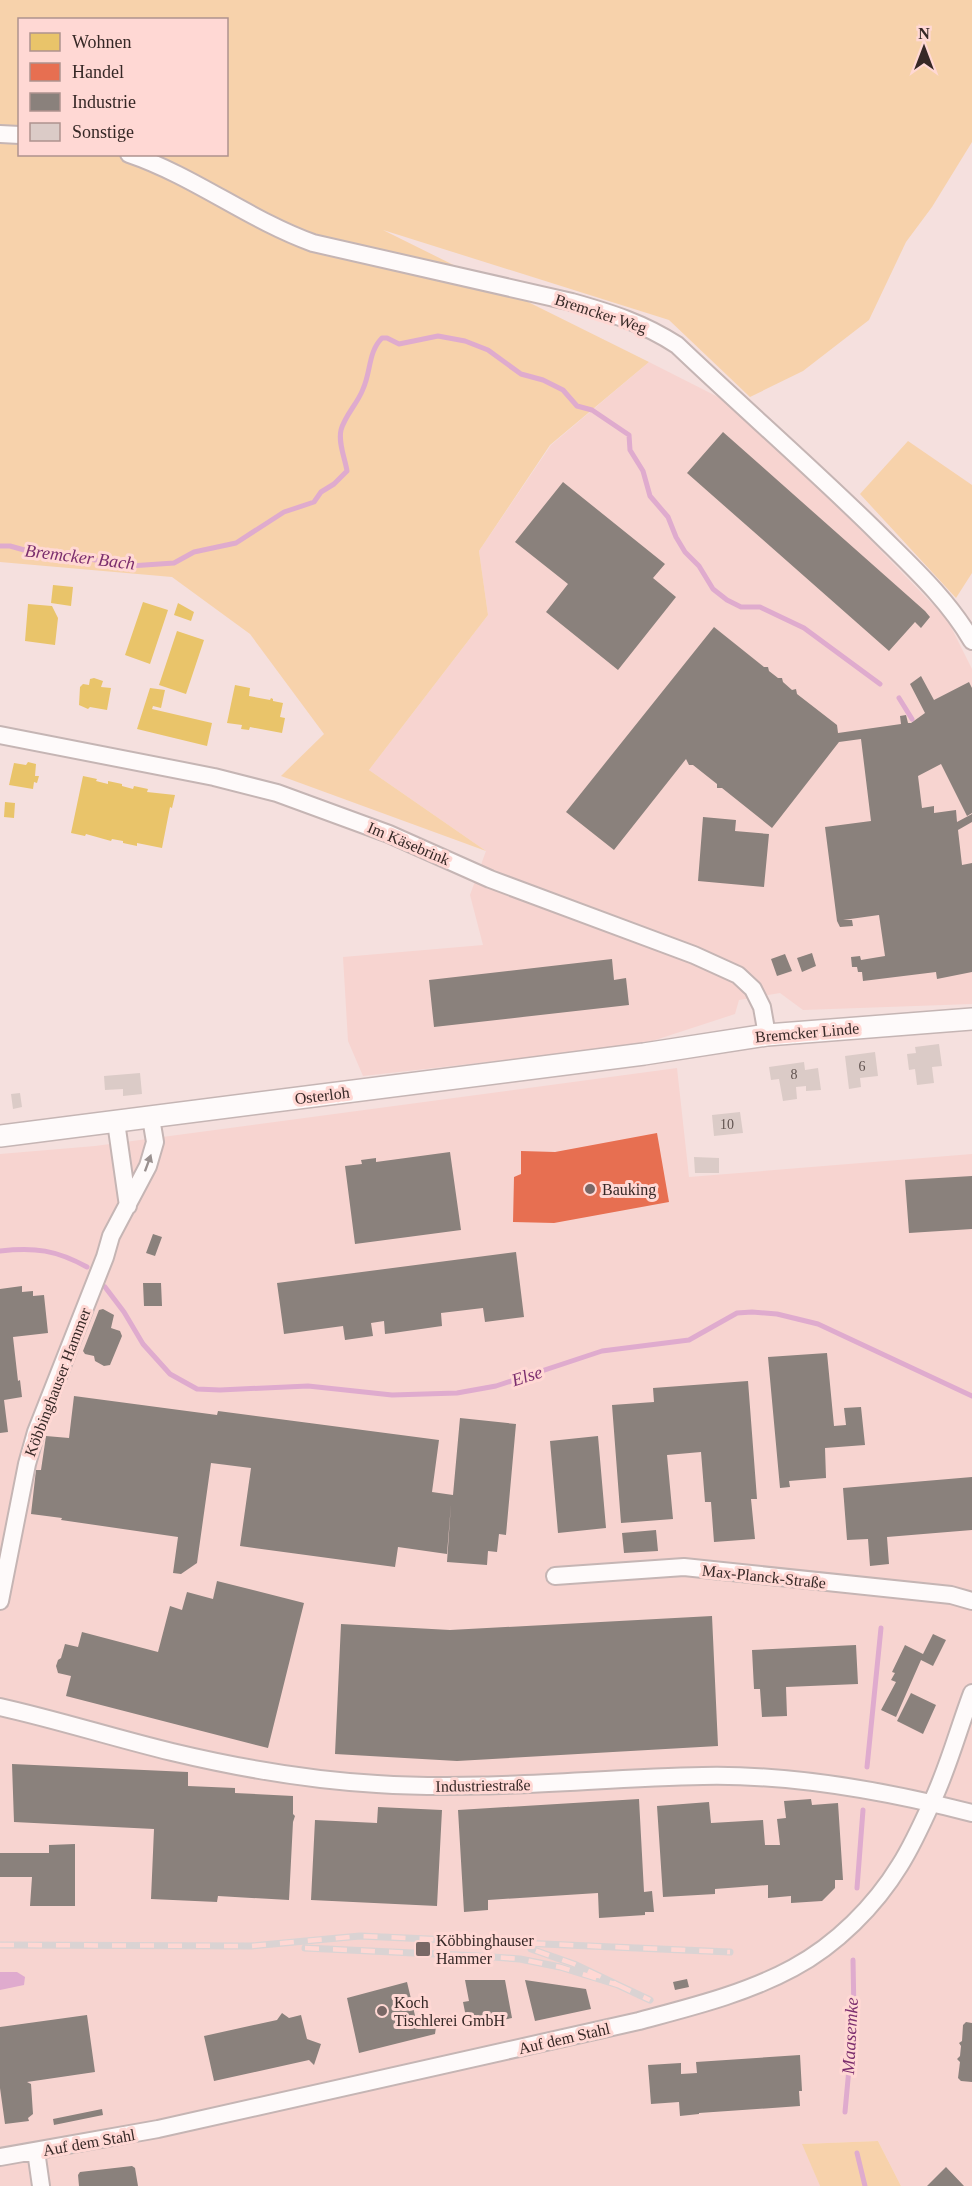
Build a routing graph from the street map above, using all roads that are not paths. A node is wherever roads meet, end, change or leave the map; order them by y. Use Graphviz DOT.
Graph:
graph roads {
  1 [pos="0,134"];
  2 [pos="18,135"];
  3 [pos="133,156"];
  4 [pos="972,641"];
  5 [pos="0,735"];
  6 [pos="972,1019"];
  7 [pos="767,1035"];
  8 [pos="644,1054"];
  9 [pos="151,1118"];
  10 [pos="116,1122"];
  11 [pos="0,1136"];
  12 [pos="128,1206"];
  13 [pos="555,1576"];
  14 [pos="0,1601"];
  15 [pos="972,1601"];
  16 [pos="0,1692"];
  17 [pos="972,1693"];
  18 [pos="0,1699"];
  19 [pos="0,1707"];
  20 [pos="932,1803"];
  21 [pos="972,1813"];
  22 [pos="36,2151"];
  23 [pos="0,2157"];
  24 [pos="42,2186"];
  1 -- 2 [label="street"];
  3 -- 4 [label="street, Bremcker Weg"];
  5 -- 7 [label="street, Im Käsebrink"];
  6 -- 7 [label="main road, Bremcker Linde"];
  7 -- 8 [label="main road, Bremcker Linde"];
  8 -- 9 [label="main road, Osterloh"];
  9 -- 10 [label="main road, Osterloh"];
  12 -- 9 [label="street, Köbbinghauser Hammer, one-way"];
  10 -- 11 [label="main road, Osterloh"];
  10 -- 12 [label="street"];
  12 -- 14 [label="street, Köbbinghauser Hammer"];
  13 -- 15 [label="street, Max-Planck-Straße"];
  16 -- 18 [label="street"];
  17 -- 20 [label="street, Auf dem Stahl"];
  19 -- 20 [label="street, Industriestraße"];
  20 -- 21 [label="street, Industriestraße"];
  20 -- 22 [label="street, Auf dem Stahl"];
  22 -- 23 [label="street, Auf dem Stahl"];
  22 -- 24 [label="street"];
}
